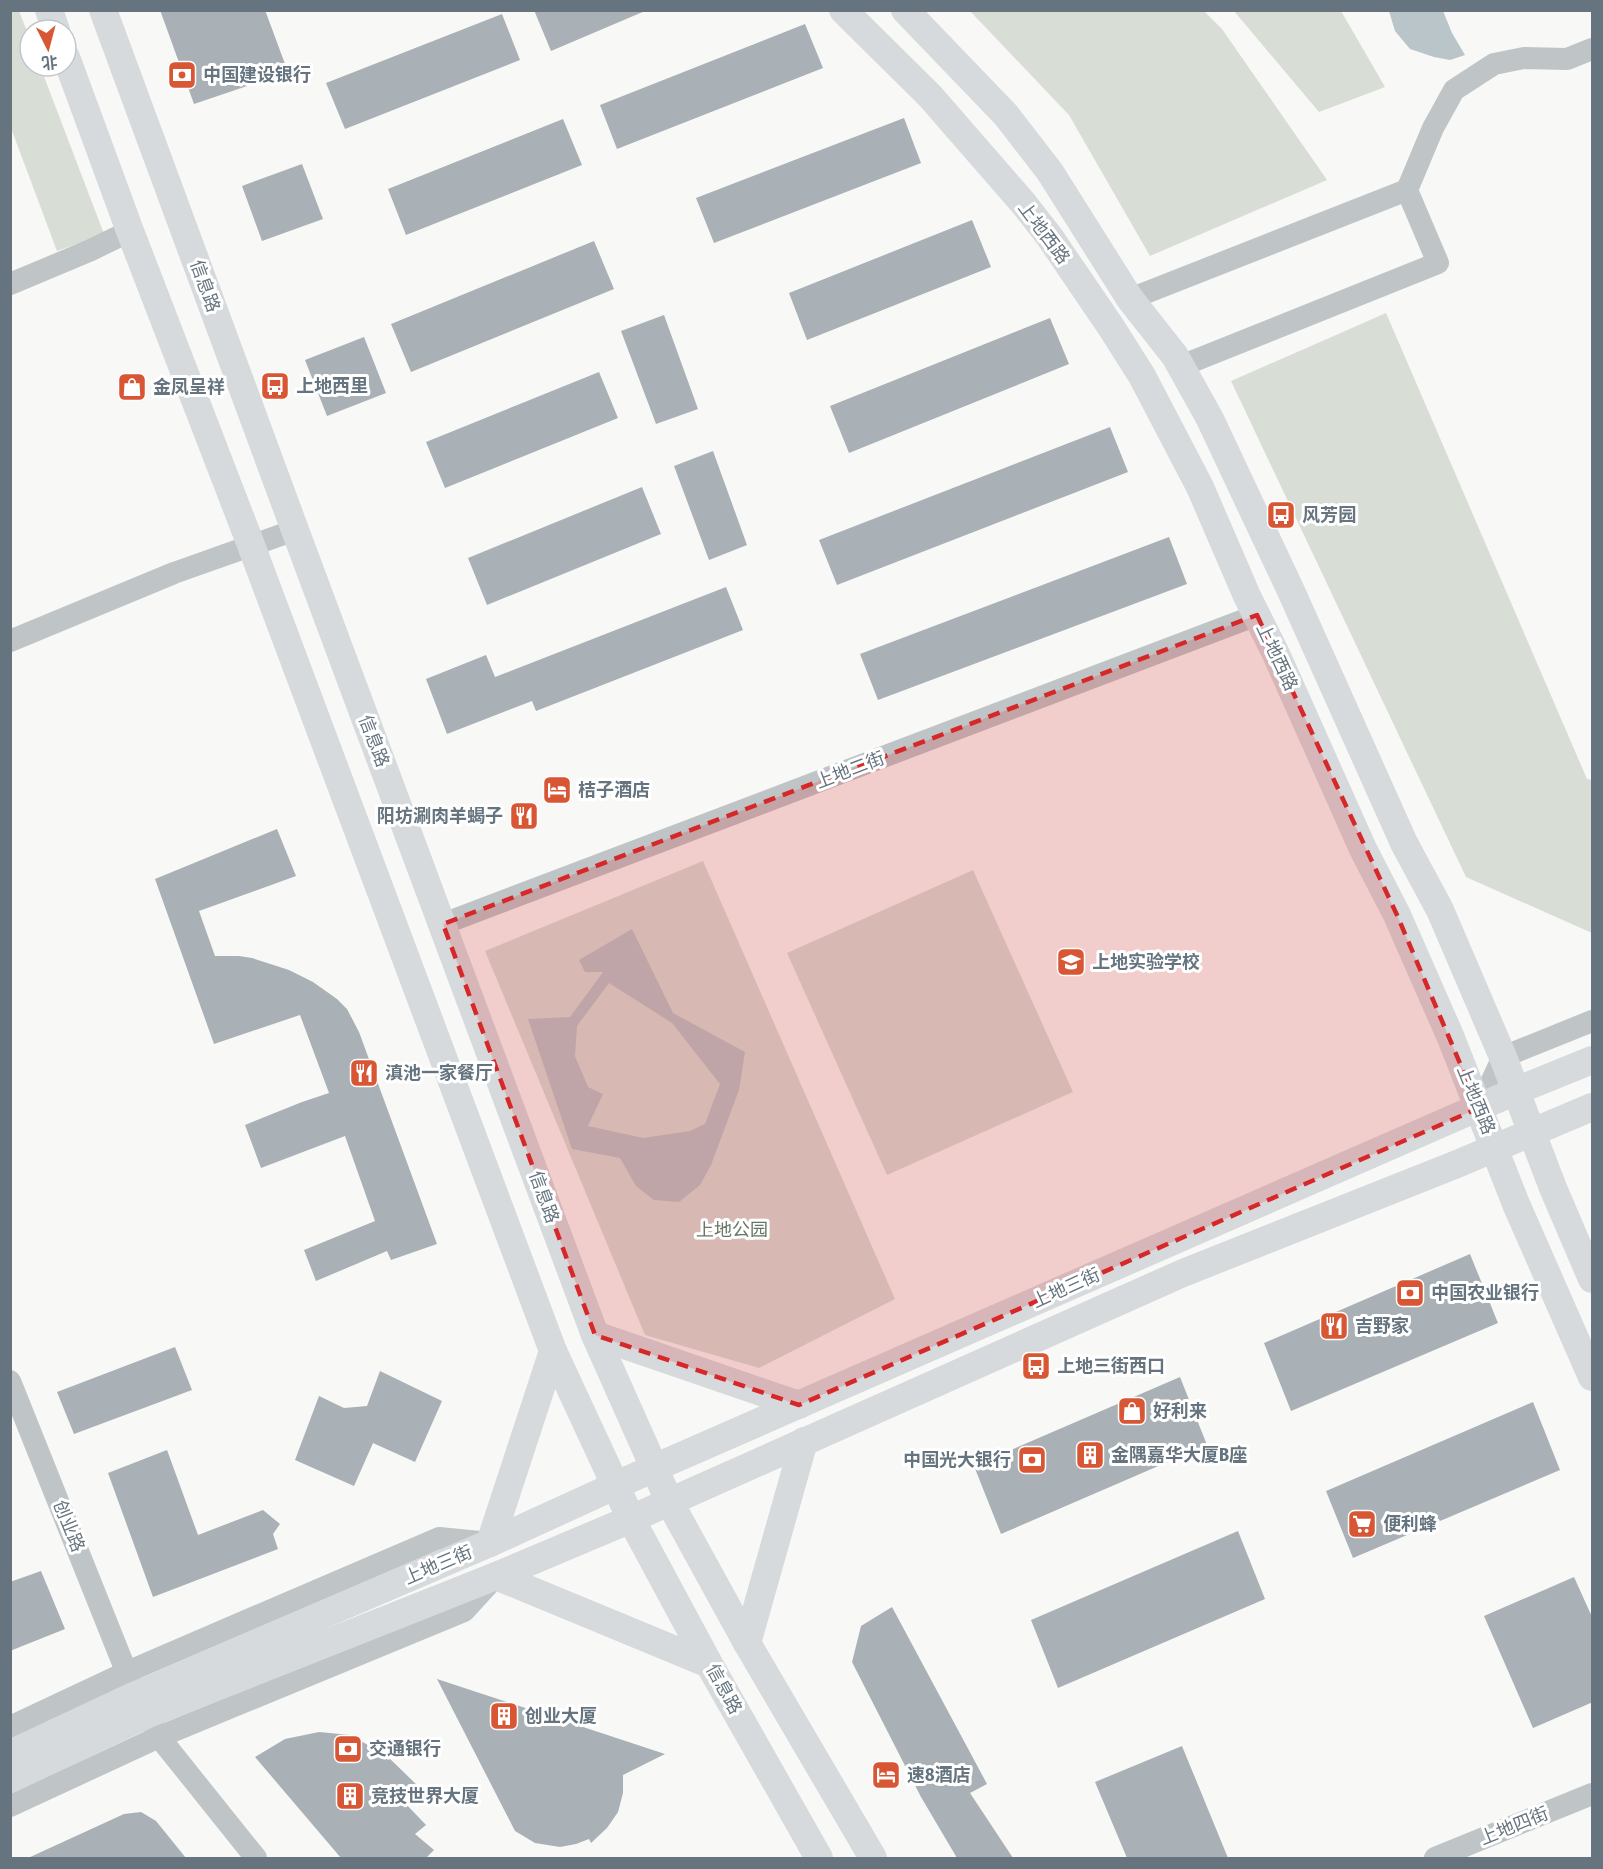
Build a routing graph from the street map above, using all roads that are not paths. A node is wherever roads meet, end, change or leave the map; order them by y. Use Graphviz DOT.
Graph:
graph roads {
  1 [pos="103,10"];
  2 [pos="843,10"];
  3 [pos="905,10"];
  4 [pos="1593,49"];
  5 [pos="74,78"];
  6 [pos="1407,190"];
  7 [pos="130,231"];
  8 [pos="10,285"];
  9 [pos="1130,299"];
  10 [pos="1181,366"];
  11 [pos="295,530"];
  12 [pos="251,545"];
  13 [pos="1257,615"];
  14 [pos="10,641"];
  15 [pos="443,924"];
  16 [pos="1593,1021"];
  17 [pos="1503,1057"];
  18 [pos="1593,1060"];
  19 [pos="1516,1091"];
  20 [pos="1593,1107"];
  21 [pos="1479,1108"];
  22 [pos="1532,1133"];
  23 [pos="1495,1148"];
  24 [pos="1593,1279"];
  25 [pos="596,1335"];
  26 [pos="553,1351"];
  27 [pos="1593,1377"];
  28 [pos="10,1381"];
  29 [pos="799,1405"];
  30 [pos="804,1442"];
  31 [pos="654,1468"];
  32 [pos="616,1486"];
  33 [pos="669,1501"];
  34 [pos="631,1519"];
  35 [pos="490,1543"];
  36 [pos="496,1576"];
  37 [pos="747,1643"];
  38 [pos="710,1664"];
  39 [pos="143,1705"];
  40 [pos="10,1727"];
  41 [pos="10,1754"];
  42 [pos="10,1779"];
  43 [pos="1593,1794"];
  44 [pos="10,1806"];
  45 [pos="256,1858"];
  46 [pos="819,1858"];
  47 [pos="873,1858"];
  48 [pos="1435,1858"];
  1 -- 11 [label="main road, 信息路"];
  2 -- 13 [label="main road, 上地西路"];
  3 -- 9 [label="main road, 上地西路"];
  4 -- 6 [label="street"];
  5 -- 7 [label="main road"];
  6 -- 9 [label="street"];
  6 -- 10 [label="street"];
  7 -- 8 [label="street"];
  7 -- 12 [label="main road"];
  9 -- 10 [label="main road, 上地西路"];
  10 -- 17 [label="main road, 上地西路"];
  11 -- 12 [label="street"];
  11 -- 15 [label="main road, 信息路"];
  12 -- 14 [label="street"];
  12 -- 26 [label="main road"];
  13 -- 15 [label="street, 上地二街"];
  13 -- 21 [label="main road, 上地西路"];
  15 -- 25 [label="main road, 信息路"];
  16 -- 17 [label="street"];
  17 -- 19 [label="main road, 上地西路"];
  17 -- 21 [label="street"];
  18 -- 19 [label="main road, 上地三街"];
  19 -- 21 [label="main road, 上地三街"];
  19 -- 22 [label="main road, 上地西路"];
  20 -- 22 [label="main road, 上地三街"];
  21 -- 23 [label="main road, 上地西路"];
  21 -- 29 [label="main road, 上地三街"];
  22 -- 23 [label="main road, 上地三街"];
  22 -- 24 [label="main road, 上地西路"];
  23 -- 27 [label="main road, 上地西路"];
  23 -- 30 [label="main road, 上地三街"];
  25 -- 29 [label="main road"];
  25 -- 31 [label="main road, 信息路"];
  26 -- 32 [label="main road, 信息路"];
  26 -- 35 [label="main road"];
  28 -- 39 [label="street, 创业路"];
  29 -- 31 [label="main road, 上地三街"];
  30 -- 33 [label="main road, 上地三街"];
  30 -- 37 [label="main road"];
  31 -- 32 [label="main road, 上地三街"];
  31 -- 33 [label="main road, 信息路"];
  32 -- 34 [label="main road, 信息路"];
  32 -- 35 [label="main road, 上地三街"];
  33 -- 34 [label="main road, 上地三街"];
  33 -- 37 [label="main road, 信息路"];
  34 -- 36 [label="main road, 上地三街"];
  34 -- 38 [label="main road, 信息路"];
  35 -- 39 [label="main road, 上地三街"];
  36 -- 38 [label="main road"];
  36 -- 39 [label="main road, 上地三街"];
  37 -- 47 [label="main road"];
  38 -- 46 [label="main road, 信息路"];
  39 -- 40 [label="street, 上地三街"];
  39 -- 41 [label="main road, 上地三街"];
  39 -- 42 [label="main road, 上地三街"];
  39 -- 44 [label="street"];
  39 -- 45 [label="street, 创业路"];
  43 -- 48 [label="street, 上地四街"];
}
